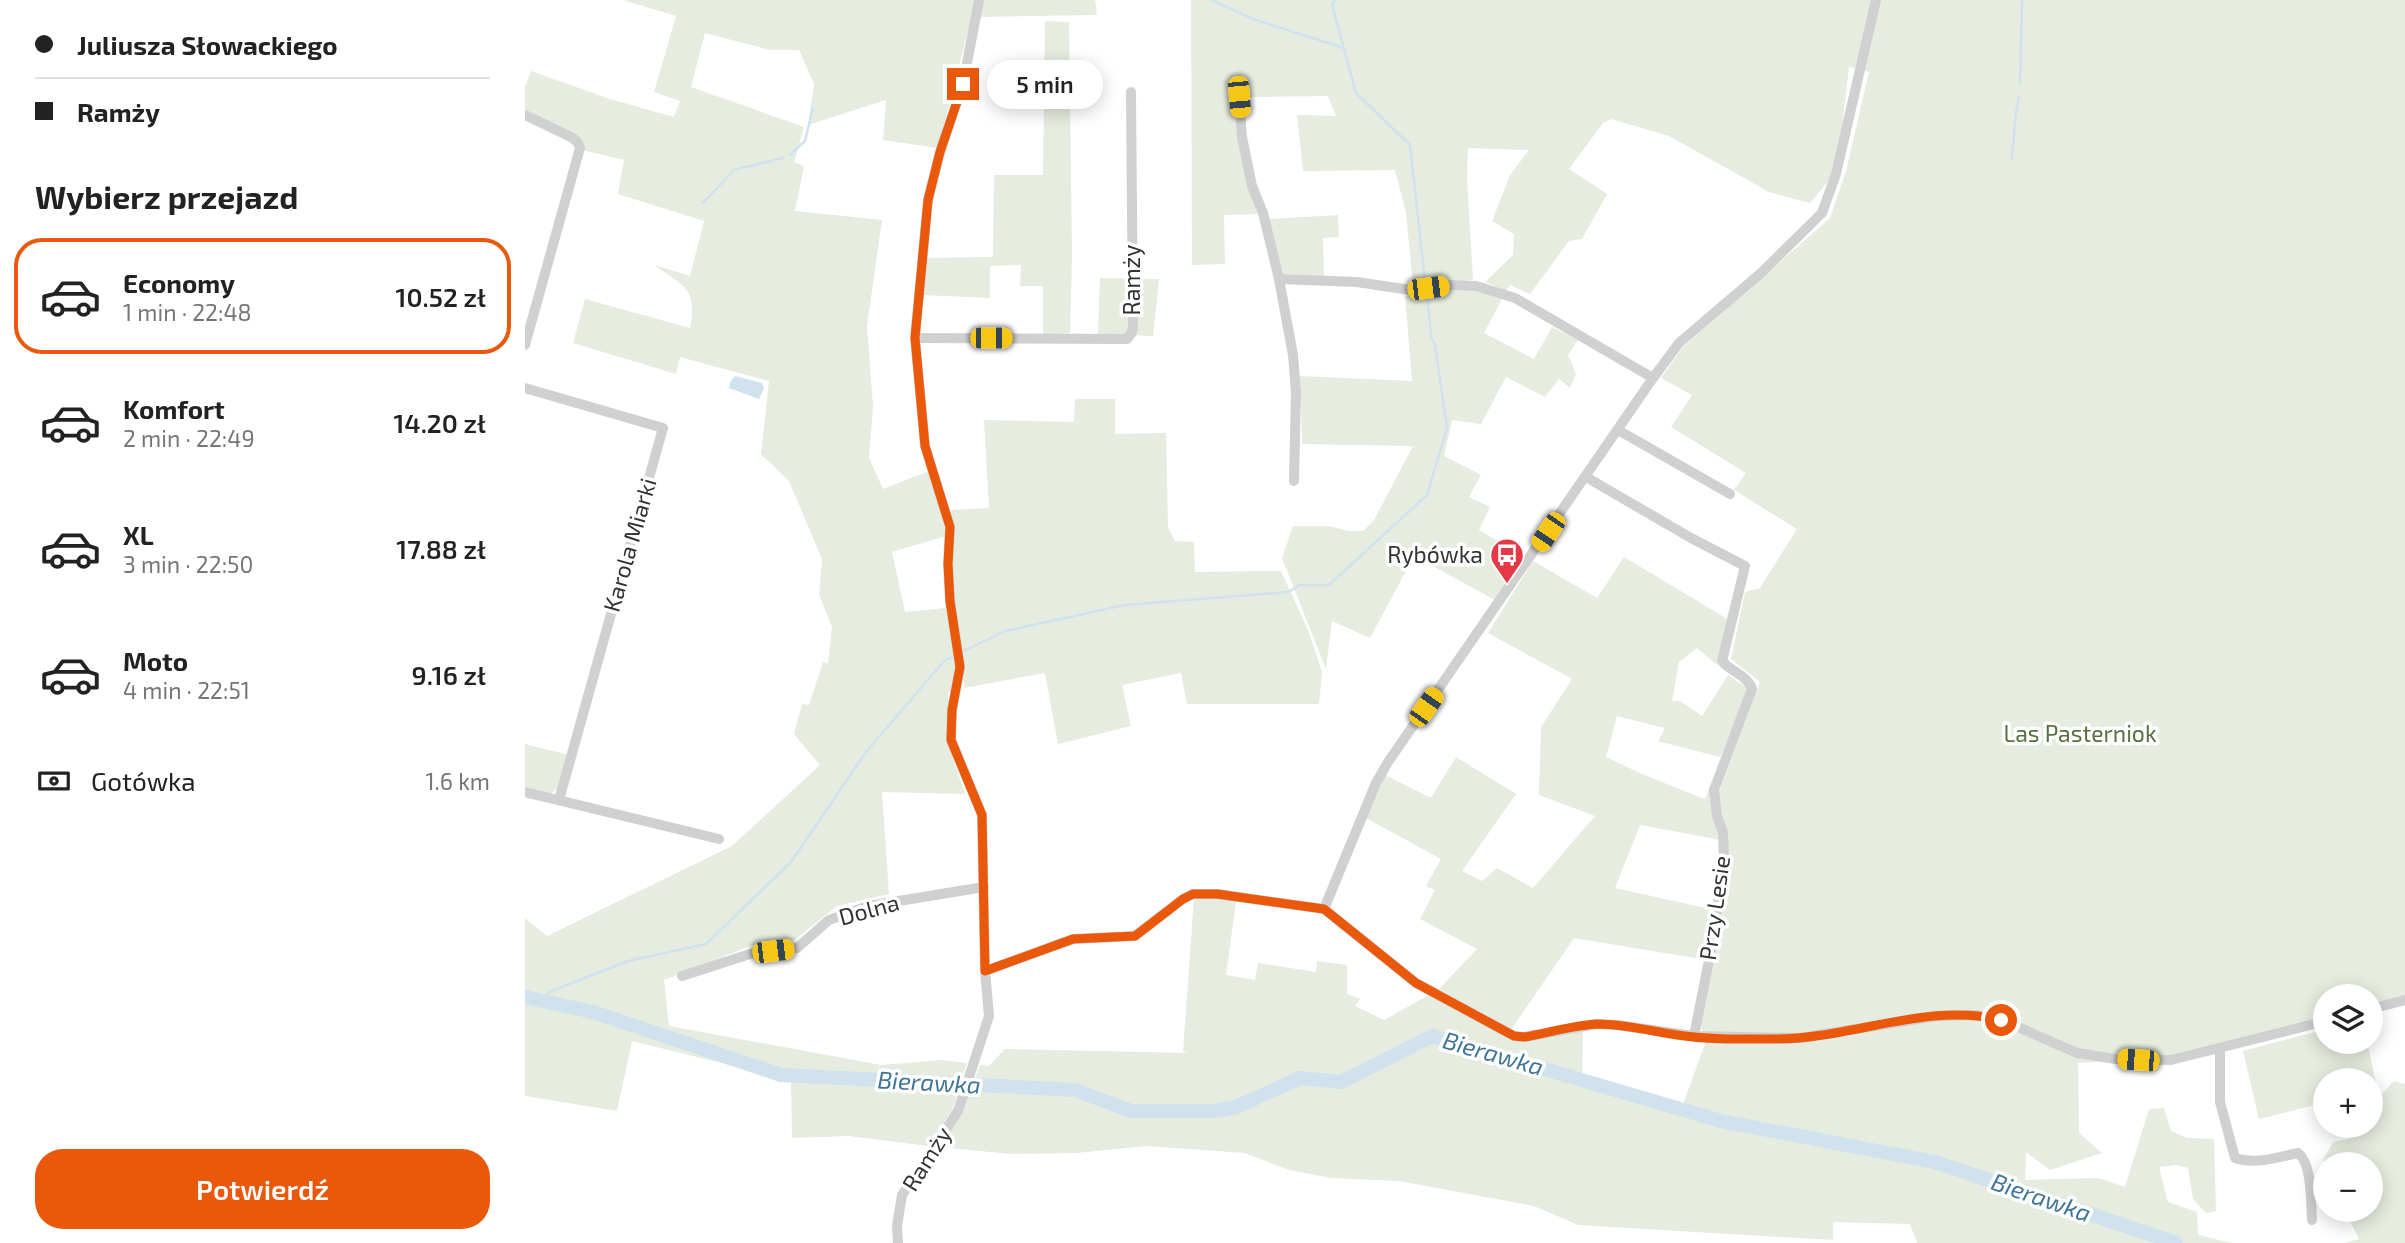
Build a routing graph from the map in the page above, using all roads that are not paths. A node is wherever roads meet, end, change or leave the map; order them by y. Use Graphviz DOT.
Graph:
graph roads {
  1 [pos="979,0"];
  2 [pos="1876,0"];
  3 [pos="1131,92"];
  4 [pos="1239,97"];
  5 [pos="525,115"];
  6 [pos="1279,279"];
  7 [pos="915,338"];
  8 [pos="525,345"];
  9 [pos="1653,378"];
  10 [pos="525,388"];
  11 [pos="1618,430"];
  12 [pos="1586,477"];
  13 [pos="1294,481"];
  14 [pos="1730,494"];
  15 [pos="525,792"];
  16 [pos="559,800"];
  17 [pos="719,839"];
  18 [pos="984,887"];
  19 [pos="1324,909"];
  20 [pos="985,971"];
  21 [pos="682,976"];
  22 [pos="2405,1000"];
  23 [pos="2383,1006"];
  24 [pos="2313,1024"];
  25 [pos="1694,1037"];
  26 [pos="2220,1049"];
  27 [pos="2312,1220"];
  28 [pos="898,1243"];
  1 -- 7 [label="street, Ramży"];
  2 -- 9 [label="street"];
  3 -- 7 [label="street, Ramży"];
  4 -- 6 [label="street"];
  5 -- 8 [label="street"];
  6 -- 9 [label="street"];
  6 -- 13 [label="street"];
  7 -- 18 [label="street, Ramży"];
  9 -- 11 [label="street"];
  10 -- 16 [label="street, Karola Miarki"];
  11 -- 12 [label="street"];
  11 -- 14 [label="street"];
  12 -- 19 [label="street"];
  12 -- 25 [label="street, Przy Lesie"];
  15 -- 16 [label="street"];
  16 -- 17 [label="street"];
  18 -- 20 [label="street, Ramży"];
  18 -- 21 [label="street, Dolna"];
  19 -- 20 [label="street"];
  19 -- 25 [label="street"];
  20 -- 28 [label="street, Ramży"];
  22 -- 23 [label="street"];
  24 -- 26 [label="street"];
  25 -- 26 [label="street"];
  26 -- 27 [label="street"];
}
